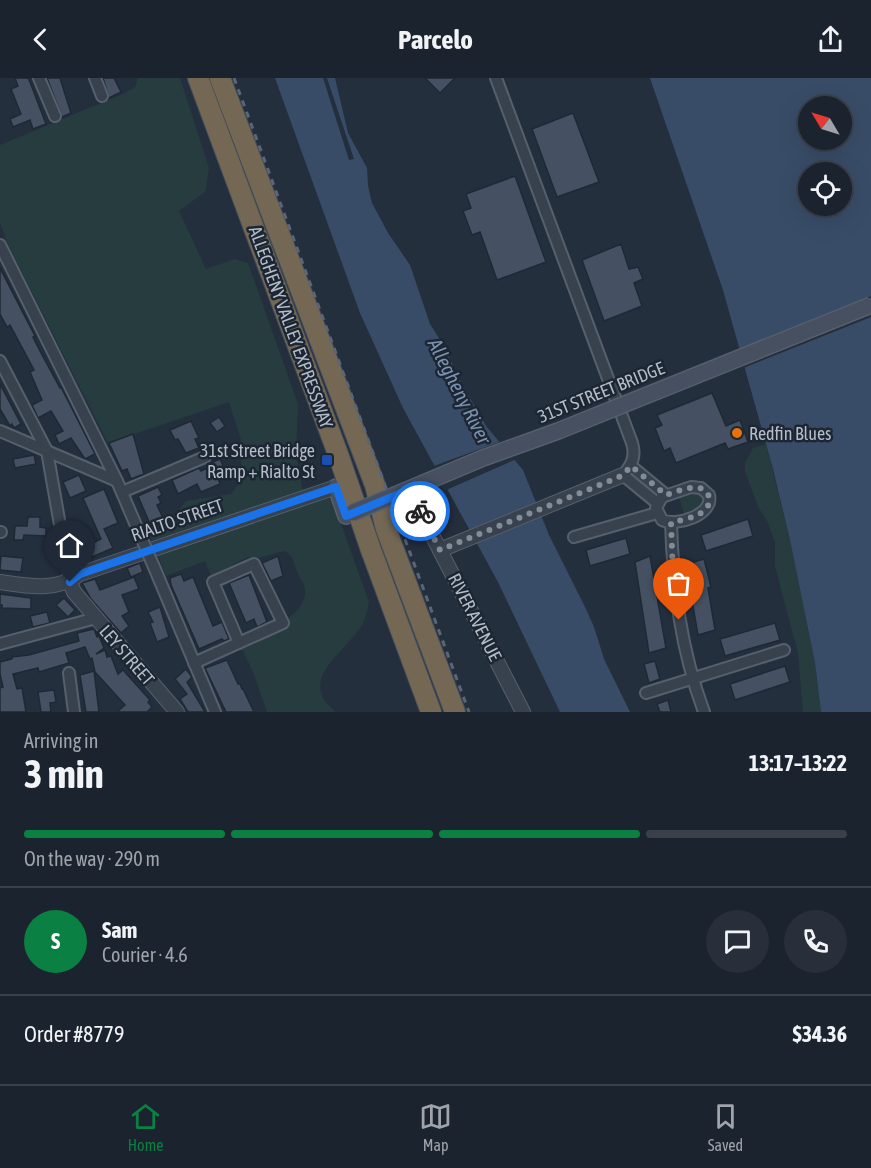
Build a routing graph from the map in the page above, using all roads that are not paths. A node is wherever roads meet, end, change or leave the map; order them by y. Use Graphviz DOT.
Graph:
graph roads {
  1 [pos="39,78"];
  2 [pos="95,78"];
  3 [pos="190,78"];
  4 [pos="198,78"];
  5 [pos="213,78"];
  6 [pos="220,78"];
  7 [pos="496,78"];
  8 [pos="102,96"];
  9 [pos="55,116"];
  10 [pos="1,249"];
  11 [pos="871,305"];
  12 [pos="0,361"];
  13 [pos="0,431"];
  14 [pos="47,451"];
  15 [pos="205,457"];
  16 [pos="627,471"];
  17 [pos="117,481"];
  18 [pos="336,487"];
  19 [pos="409,490"];
  20 [pos="122,492"];
  21 [pos="666,495"];
  22 [pos="379,502"];
  23 [pos="657,508"];
  24 [pos="349,515"];
  25 [pos="671,523"];
  26 [pos="574,537"];
  27 [pos="440,550"];
  28 [pos="0,582"];
  29 [pos="70,582"];
  30 [pos="96,618"];
  31 [pos="0,644"];
  32 [pos="239,644"];
  33 [pos="784,650"];
  34 [pos="194,663"];
  35 [pos="69,673"];
  36 [pos="693,679"];
  37 [pos="646,693"];
  38 [pos="74,712"];
  39 [pos="177,712"];
  40 [pos="215,712"];
  41 [pos="421,712"];
  42 [pos="431,712"];
  43 [pos="444,712"];
  44 [pos="455,712"];
  45 [pos="523,712"];
  46 [pos="704,712"];
  1 -- 9 [label="street"];
  2 -- 8 [label="street"];
  3 -- 18 [label="highway"];
  4 -- 42 [label="highway, ALLEGHENY VALLEY EXPRESSWAY"];
  5 -- 43 [label="highway, ALLEGHENY VALLEY EXPRESSWAY"];
  6 -- 22 [label="highway"];
  7 -- 16 [label="street"];
  10 -- 17 [label="street"];
  11 -- 19 [label="main road, 31ST STREET BRIDGE, bridge"];
  12 -- 14 [label="street, LEY STREET"];
  13 -- 14 [label="street"];
  14 -- 17 [label="street"];
  14 -- 29 [label="street, LEY STREET"];
  15 -- 20 [label="street"];
  16 -- 21 [label="street"];
  16 -- 23 [label="street"];
  16 -- 27 [label="street"];
  17 -- 20 [label="street"];
  18 -- 24 [label="main road"];
  18 -- 29 [label="street, RIALTO STREET"];
  19 -- 22 [label="main road, 31ST STREET BRIDGE, bridge"];
  19 -- 27 [label="street, RIVER AVENUE"];
  20 -- 34 [label="street, bridge"];
  21 -- 23 [label="street"];
  21 -- 25 [label="street"];
  22 -- 24 [label="main road, 31ST STREET BRIDGE, bridge"];
  22 -- 44 [label="highway"];
  23 -- 25 [label="street"];
  23 -- 26 [label="street"];
  24 -- 41 [label="highway"];
  25 -- 36 [label="street"];
  27 -- 45 [label="street, RIVER AVENUE"];
  28 -- 29 [label="street, RIALTO STREET"];
  29 -- 30 [label="street, LEY STREET"];
  30 -- 31 [label="street"];
  30 -- 39 [label="street, LEY STREET"];
  32 -- 32 [label="street"];
  32 -- 34 [label="street"];
  33 -- 36 [label="street"];
  34 -- 40 [label="street"];
  35 -- 38 [label="street"];
  36 -- 37 [label="street"];
  36 -- 46 [label="street"];
}
